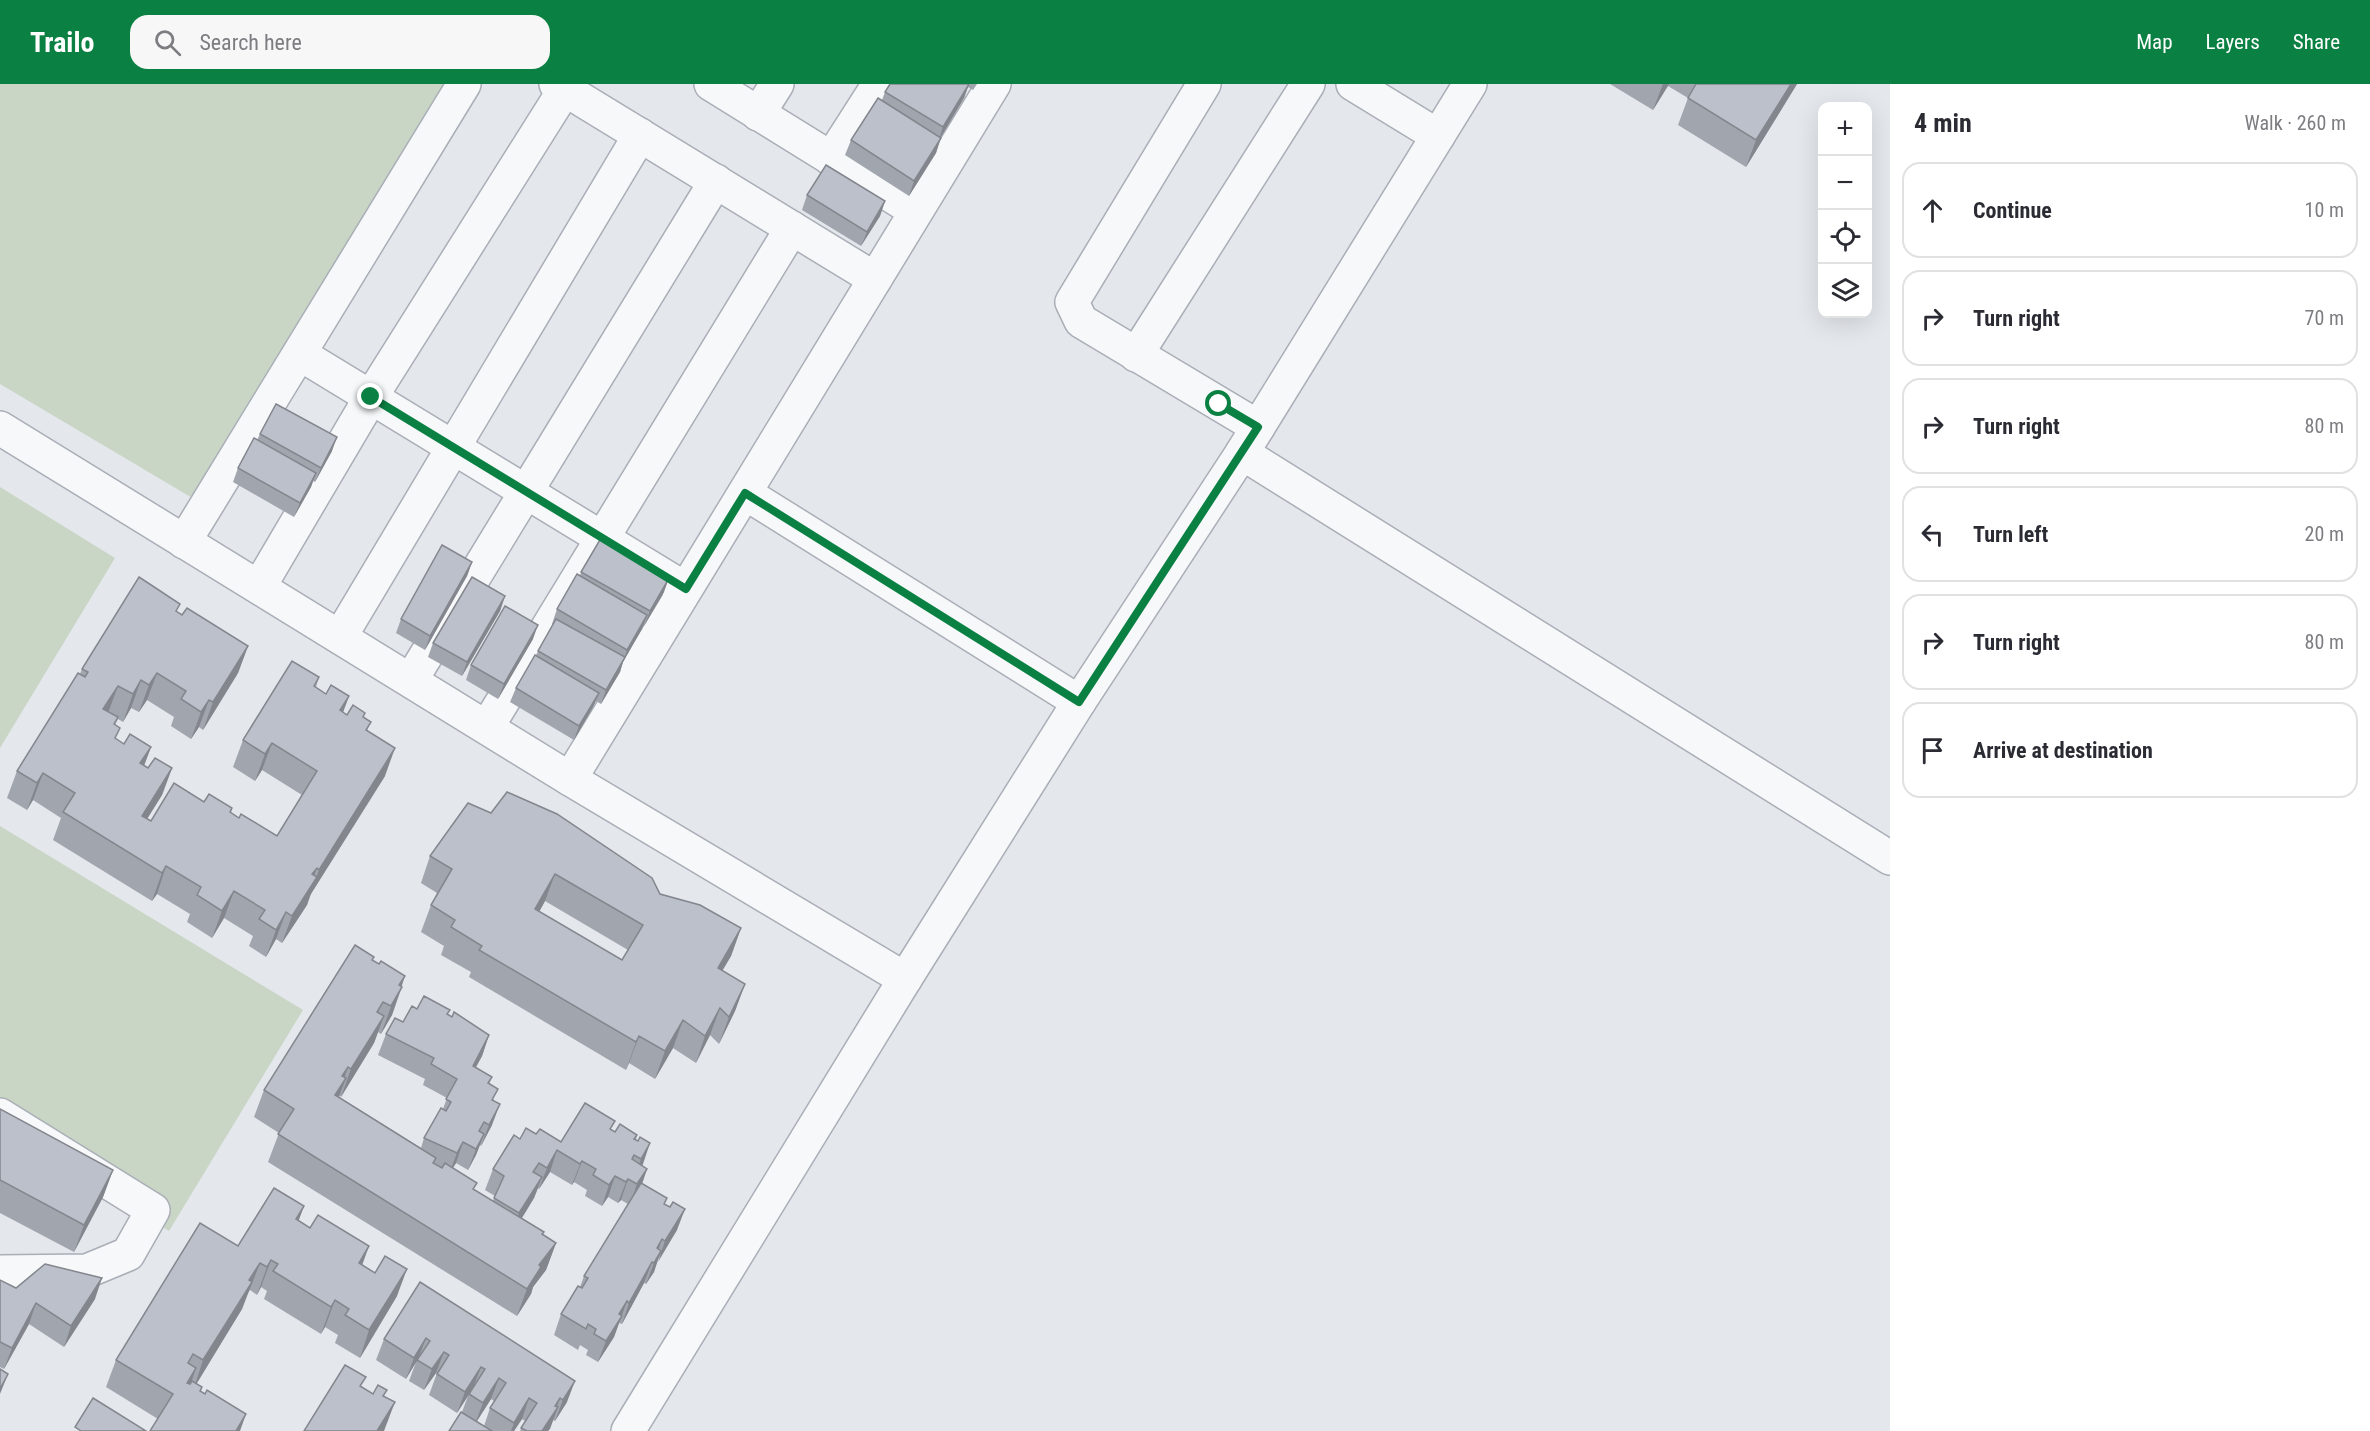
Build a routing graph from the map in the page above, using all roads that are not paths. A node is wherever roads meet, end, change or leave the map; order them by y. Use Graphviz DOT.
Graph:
graph roads {
  1 [pos="464,84"];
  2 [pos="711,84"];
  3 [pos="777,84"];
  4 [pos="879,84"];
  5 [pos="994,84"];
  6 [pos="1204,84"];
  7 [pos="1308,84"];
  8 [pos="1353,84"];
  9 [pos="1470,84"];
  10 [pos="560,87"];
  11 [pos="758,114"];
  12 [pos="640,135"];
  13 [pos="1438,136"];
  14 [pos="831,159"];
  15 [pos="716,182"];
  16 [pos="916,211"];
  17 [pos="792,228"];
  18 [pos="875,279"];
  19 [pos="300,354"];
  20 [pos="1136,355"];
  21 [pos="371,397"];
  22 [pos="0,428"];
  23 [pos="1250,440"];
  24 [pos="453,447"];
  25 [pos="525,491"];
  26 [pos="745,493"];
  27 [pos="602,537"];
  28 [pos="184,542"];
  29 [pos="259,587"];
  30 [pos="686,589"];
  31 [pos="340,638"];
  32 [pos="411,680"];
  33 [pos="1079,702"];
  34 [pos="487,727"];
  35 [pos="570,779"];
  36 [pos="1890,858"];
  37 [pos="905,979"];
  38 [pos="0,1115"];
  39 [pos="0,1272"];
  40 [pos="628,1431"];
  1 -- 19 [label="street"];
  2 -- 11 [label="street"];
  3 -- 11 [label="street"];
  4 -- 14 [label="street"];
  5 -- 16 [label="street"];
  6 -- 20 [label="street"];
  7 -- 20 [label="street"];
  8 -- 13 [label="street"];
  9 -- 13 [label="street"];
  10 -- 12 [label="street"];
  10 -- 21 [label="street"];
  11 -- 14 [label="street"];
  12 -- 15 [label="street"];
  12 -- 24 [label="street"];
  13 -- 23 [label="street"];
  14 -- 16 [label="street"];
  15 -- 17 [label="street"];
  15 -- 25 [label="street"];
  16 -- 18 [label="street"];
  17 -- 18 [label="street"];
  17 -- 27 [label="street"];
  18 -- 26 [label="street"];
  19 -- 21 [label="street"];
  19 -- 28 [label="street"];
  20 -- 23 [label="street"];
  21 -- 24 [label="street"];
  21 -- 29 [label="street"];
  22 -- 28 [label="street"];
  23 -- 33 [label="street"];
  23 -- 36 [label="street"];
  24 -- 25 [label="street"];
  24 -- 31 [label="street"];
  25 -- 27 [label="street"];
  25 -- 32 [label="street"];
  26 -- 30 [label="street"];
  26 -- 33 [label="street"];
  27 -- 30 [label="street"];
  27 -- 34 [label="street"];
  28 -- 29 [label="street"];
  29 -- 31 [label="street"];
  30 -- 35 [label="street"];
  31 -- 32 [label="street"];
  32 -- 34 [label="street"];
  33 -- 37 [label="street"];
  34 -- 35 [label="street"];
  35 -- 37 [label="street"];
  37 -- 40 [label="street"];
  38 -- 39 [label="street"];
}
